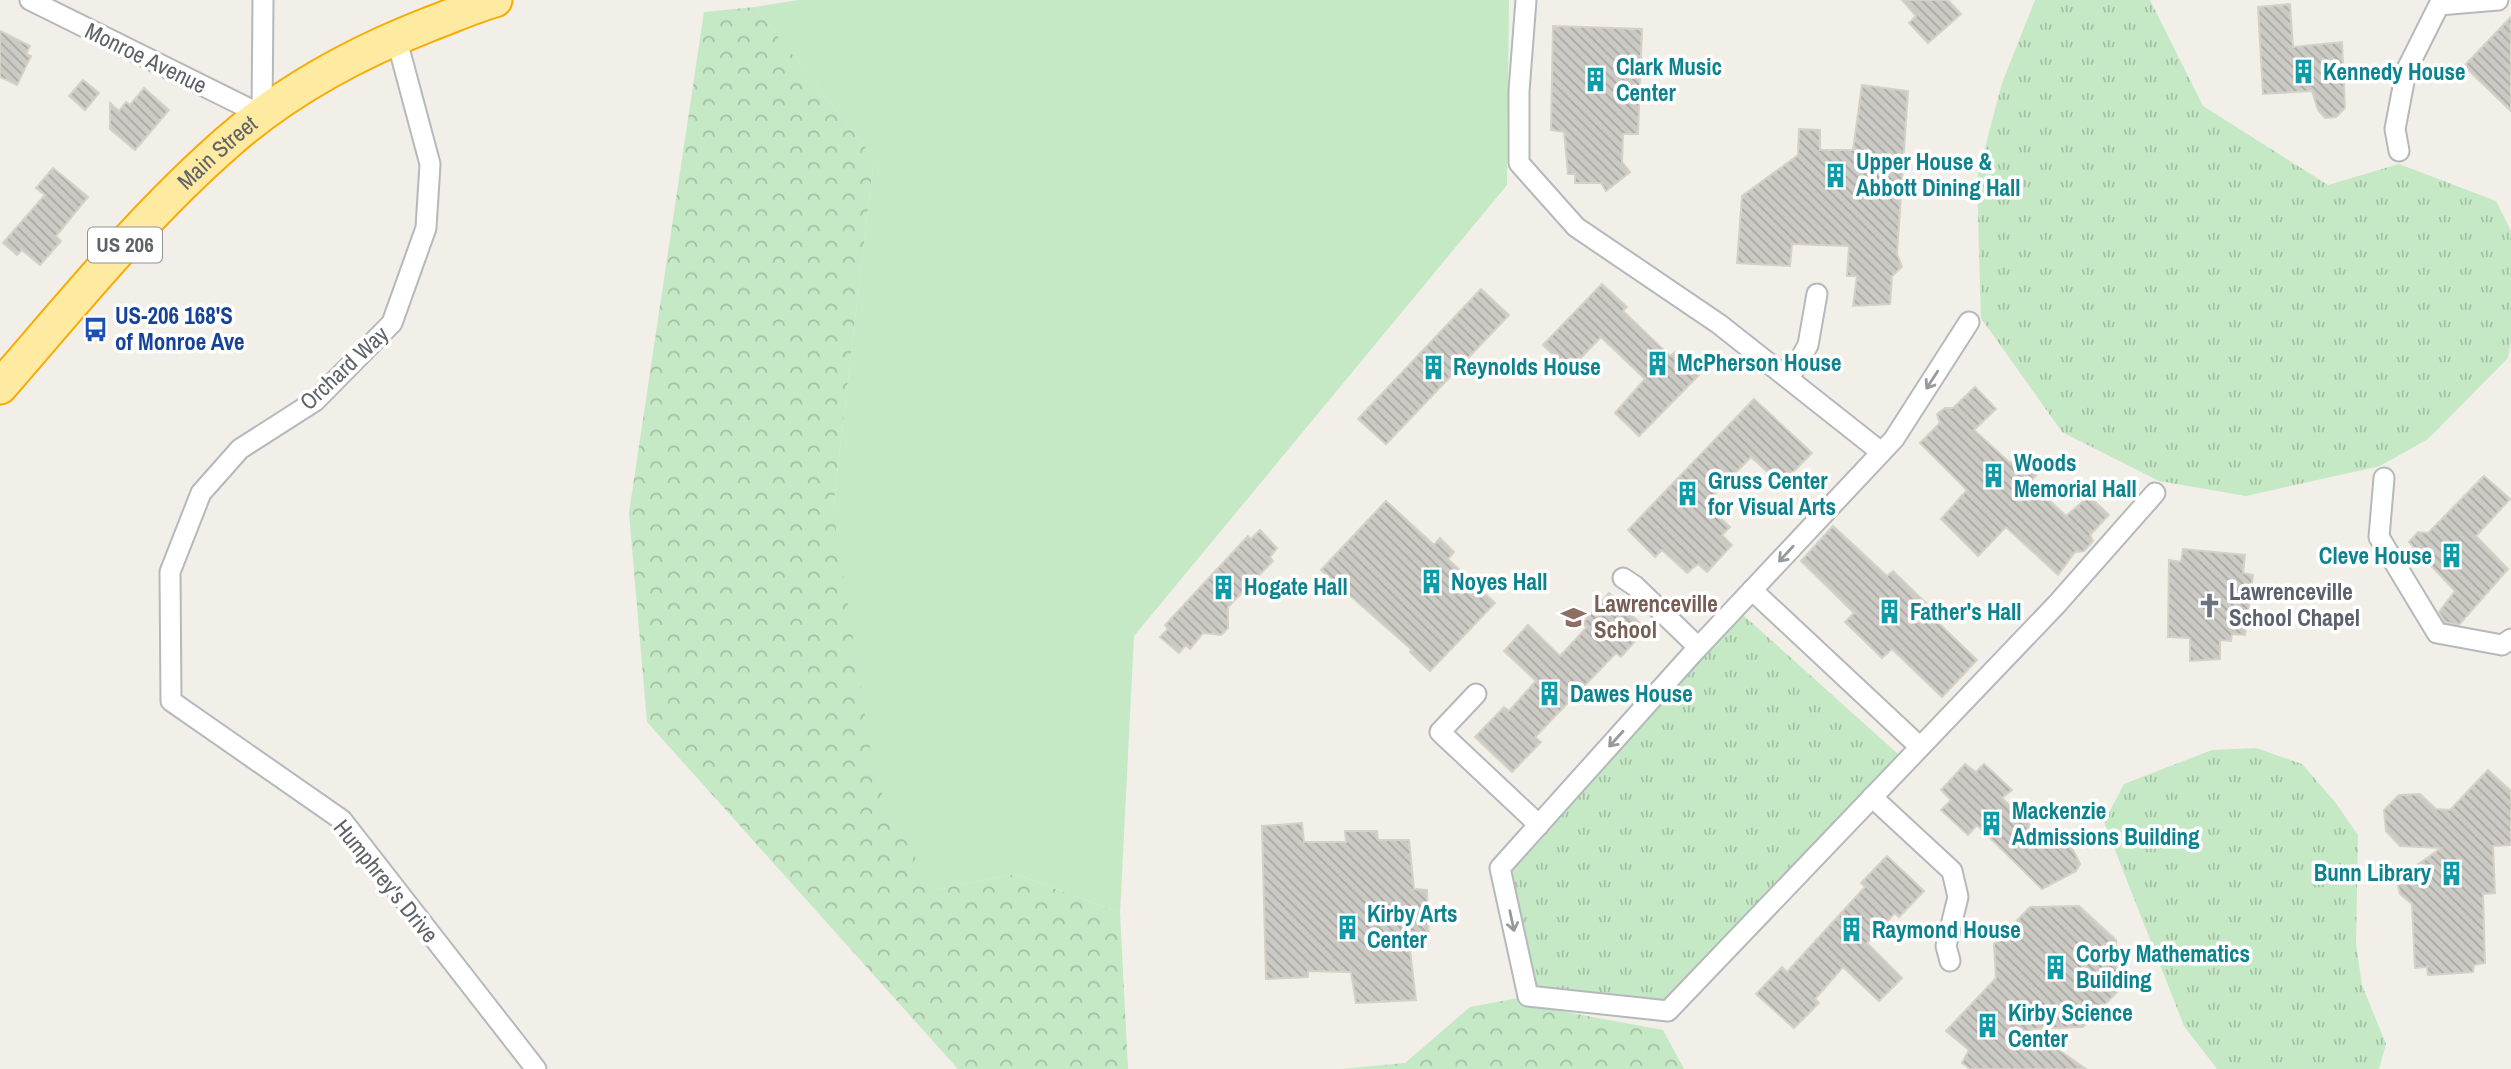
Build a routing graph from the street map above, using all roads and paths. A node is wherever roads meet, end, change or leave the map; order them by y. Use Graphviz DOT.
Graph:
graph roads {
  1 [pos="30,0"];
  2 [pos="263,0"];
  3 [pos="495,0"];
  4 [pos="1526,0"];
  5 [pos="2498,0"];
  6 [pos="396,37"];
  7 [pos="262,116"];
  8 [pos="2399,151"];
  9 [pos="1817,294"];
  10 [pos="1969,322"];
  11 [pos="1789,379"];
  12 [pos="0,387"];
  13 [pos="1881,452"];
  14 [pos="2384,478"];
  15 [pos="2155,493"];
  16 [pos="1623,578"];
  17 [pos="1752,590"];
  18 [pos="2511,639"];
  19 [pos="1698,647"];
  20 [pos="1476,694"];
  21 [pos="171,701"];
  22 [pos="1920,747"];
  23 [pos="1872,797"];
  24 [pos="1539,825"];
  25 [pos="1950,961"];
  26 [pos="536,1069"];
  1 -- 7 [label="street, Monroe Avenue"];
  2 -- 7 [label="street"];
  3 -- 6 [label="highway, Main Street / US 206"];
  4 -- 11 [label="street"];
  5 -- 8 [label="street"];
  6 -- 7 [label="highway, Main Street / US 206"];
  6 -- 21 [label="street, Orchard Way"];
  7 -- 12 [label="highway, Main Street / US 206"];
  9 -- 11 [label="street"];
  10 -- 13 [label="street, one-way"];
  11 -- 13 [label="street"];
  13 -- 17 [label="street, one-way"];
  14 -- 18 [label="street"];
  15 -- 22 [label="street"];
  16 -- 19 [label="street"];
  17 -- 19 [label="street"];
  17 -- 22 [label="street"];
  19 -- 24 [label="street, one-way"];
  20 -- 24 [label="street"];
  21 -- 26 [label="street, Humphrey's Drive"];
  22 -- 23 [label="street"];
  24 -- 23 [label="street, one-way"];
  23 -- 25 [label="street"];
}
